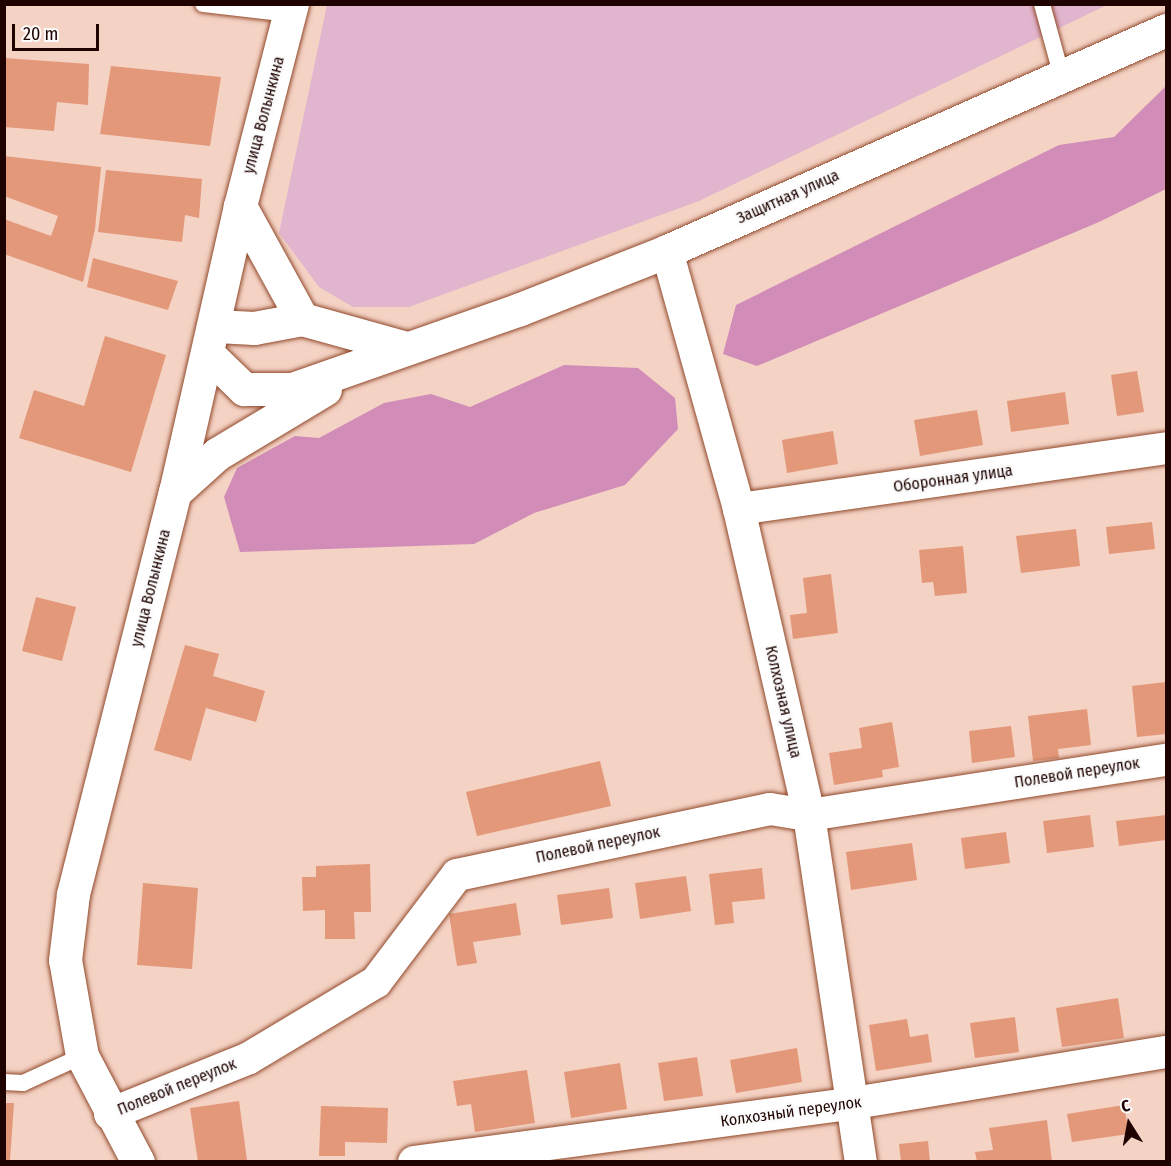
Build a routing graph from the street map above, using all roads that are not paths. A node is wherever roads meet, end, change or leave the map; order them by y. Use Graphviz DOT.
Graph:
graph roads {
  1 [pos="203,4"];
  2 [pos="1042,4"];
  3 [pos="291,9"];
  4 [pos="1167,30"];
  5 [pos="1062,77"];
  6 [pos="240,206"];
  7 [pos="667,251"];
  8 [pos="302,319"];
  9 [pos="212,340"];
  10 [pos="403,347"];
  11 [pos="1167,448"];
  12 [pos="176,492"];
  13 [pos="739,509"];
  14 [pos="1167,759"];
  15 [pos="809,815"];
  16 [pos="1167,1052"];
  17 [pos="82,1056"];
  18 [pos="4,1082"];
  19 [pos="854,1103"];
  20 [pos="110,1114"];
  21 [pos="138,1161"];
  22 [pos="414,1161"];
  23 [pos="861,1161"];
  1 -- 3 [label="lane"];
  2 -- 5 [label="lane"];
  3 -- 6 [label="street, улица Волынкина"];
  4 -- 5 [label="street, Защитная улица"];
  5 -- 7 [label="street, Защитная улица"];
  6 -- 8 [label="street"];
  6 -- 9 [label="street, улица Волынкина"];
  7 -- 10 [label="street, Защитная улица"];
  7 -- 13 [label="street, Колхозная улица"];
  8 -- 9 [label="street"];
  8 -- 10 [label="street"];
  9 -- 10 [label="street"];
  9 -- 12 [label="street, улица Волынкина"];
  10 -- 12 [label="street"];
  11 -- 13 [label="street, Оборонная улица"];
  12 -- 17 [label="street, улица Волынкина"];
  13 -- 15 [label="street, Колхозная улица"];
  14 -- 15 [label="street, Полевой переулок"];
  15 -- 19 [label="street, Колхозная улица"];
  15 -- 20 [label="street, Полевой переулок"];
  16 -- 19 [label="street, Колхозный переулок"];
  17 -- 18 [label="lane"];
  17 -- 20 [label="street, улица Волынкина"];
  19 -- 22 [label="street, Колхозный переулок"];
  19 -- 23 [label="street, Колхозная улица"];
  20 -- 21 [label="street, улица Волынкина"];
}
